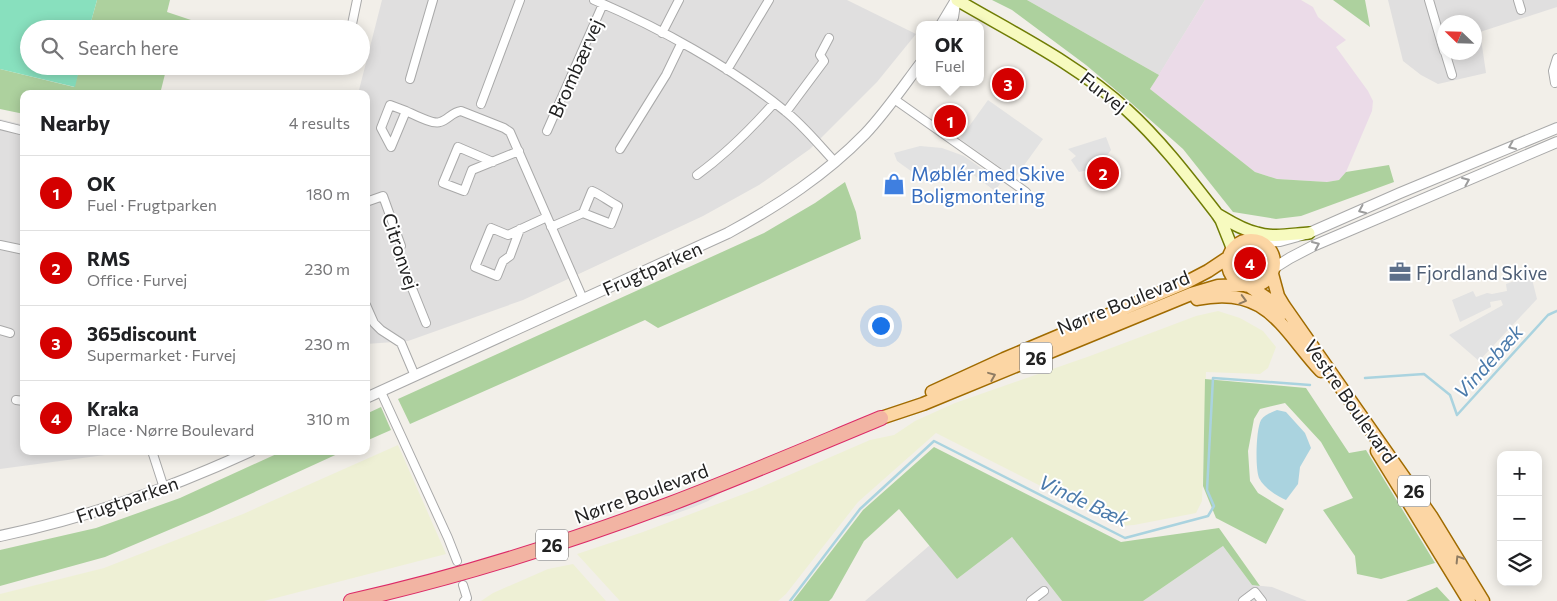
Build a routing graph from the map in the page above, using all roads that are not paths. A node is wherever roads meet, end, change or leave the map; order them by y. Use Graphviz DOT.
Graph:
graph roads {
  1 [pos="357,0"];
  2 [pos="433,0"];
  3 [pos="520,0"];
  4 [pos="594,0"];
  5 [pos="679,0"];
  6 [pos="769,0"];
  7 [pos="956,0"];
  8 [pos="1429,0"];
  9 [pos="1518,0"];
  10 [pos="603,4"];
  11 [pos="1521,10"];
  12 [pos="353,20"];
  13 [pos="943,21"];
  14 [pos="951,21"];
  15 [pos="1437,26"];
  16 [pos="662,33"];
  17 [pos="829,38"];
  18 [pos="681,44"];
  19 [pos="1557,58"];
  20 [pos="1447,60"];
  21 [pos="916,69"];
  22 [pos="727,70"];
  23 [pos="1452,75"];
  24 [pos="410,79"];
  25 [pos="1555,83"];
  26 [pos="894,99"];
  27 [pos="774,102"];
  28 [pos="481,104"];
  29 [pos="406,111"];
  30 [pos="786,112"];
  31 [pos="0,125"];
  32 [pos="1557,128"];
  33 [pos="20,130"];
  34 [pos="547,131"];
  35 [pos="1557,142"];
  36 [pos="620,149"];
  37 [pos="519,151"];
  38 [pos="493,162"];
  39 [pos="835,162"];
  40 [pos="697,175"];
  41 [pos="1026,192"];
  42 [pos="370,200"];
  43 [pos="584,213"];
  44 [pos="547,217"];
  45 [pos="1219,217"];
  46 [pos="552,227"];
  47 [pos="520,229"];
  48 [pos="1309,233"];
  49 [pos="1256,241"];
  50 [pos="0,245"];
  51 [pos="20,249"];
  52 [pos="1231,253"];
  53 [pos="1273,271"];
  54 [pos="1246,285"];
  55 [pos="583,299"];
  56 [pos="370,314"];
  57 [pos="426,323"];
  58 [pos="0,330"];
  59 [pos="1104,330"];
  60 [pos="10,333"];
  61 [pos="1325,375"];
  62 [pos="415,376"];
  63 [pos="381,392"];
  64 [pos="370,396"];
  65 [pos="881,418"];
  66 [pos="153,455"];
  67 [pos="242,455"];
  68 [pos="164,488"];
  69 [pos="0,536"];
  70 [pos="457,561"];
  71 [pos="464,586"];
  72 [pos="1044,591"];
  73 [pos="351,601"];
  74 [pos="464,601"];
  75 [pos="1031,601"];
  76 [pos="1243,601"];
  77 [pos="1262,601"];
  78 [pos="1469,601"];
  79 [pos="1483,601"];
  1 -- 12 [label="street"];
  2 -- 24 [label="street"];
  3 -- 28 [label="street"];
  4 -- 10 [label="street, Brombærvej"];
  5 -- 16 [label="street"];
  6 -- 22 [label="street"];
  7 -- 13 [label="street"];
  7 -- 14 [label="street"];
  7 -- 45 [label="main road, Furvej"];
  8 -- 15 [label="street"];
  9 -- 11 [label="street"];
  10 -- 16 [label="street, Brombærvej"];
  10 -- 34 [label="street, Brombærvej"];
  16 -- 18 [label="street, Brombærvej"];
  17 -- 30 [label="street"];
  18 -- 22 [label="street, Brombærvej"];
  18 -- 36 [label="street"];
  19 -- 25 [label="street"];
  20 -- 23 [label="street"];
  21 -- 26 [label="street, Frugtparken"];
  22 -- 27 [label="street, Brombærvej"];
  26 -- 39 [label="street, Frugtparken"];
  26 -- 41 [label="street"];
  27 -- 30 [label="street, Brombærvej"];
  27 -- 40 [label="street"];
  29 -- 29 [label="street"];
  29 -- 37 [label="street"];
  30 -- 39 [label="street, Brombærvej"];
  31 -- 33 [label="street"];
  32 -- 48 [label="street, one-way"];
  53 -- 35 [label="street, one-way"];
  37 -- 38 [label="street"];
  37 -- 44 [label="street"];
  38 -- 38 [label="street"];
  39 -- 55 [label="street, Frugtparken"];
  42 -- 57 [label="street, Citronvej"];
  43 -- 43 [label="street"];
  43 -- 46 [label="street"];
  44 -- 46 [label="street"];
  44 -- 47 [label="street"];
  45 -- 48 [label="main road"];
  45 -- 49 [label="main road, Furvej"];
  45 -- 52 [label="main road, Furvej"];
  46 -- 55 [label="street"];
  47 -- 47 [label="street"];
  48 -- 49 [label="street"];
  49 -- 52 [label="main road, 26"];
  49 -- 53 [label="main road, 26"];
  50 -- 51 [label="street"];
  52 -- 54 [label="main road, 26"];
  52 -- 65 [label="main road, Nørre Boulevard / 26"];
  53 -- 54 [label="main road, 26"];
  79 -- 53 [label="main road, Vestre Boulevard / 26, one-way"];
  54 -- 59 [label="main road, Nørre Boulevard / 26"];
  54 -- 61 [label="main road, Vestre Boulevard / 26"];
  55 -- 62 [label="street, Frugtparken"];
  56 -- 62 [label="street"];
  58 -- 60 [label="street"];
  59 -- 61 [label="main road, 26, one-way"];
  65 -- 59 [label="main road, Nørre Boulevard / 26, one-way"];
  61 -- 78 [label="main road, Vestre Boulevard / 26"];
  62 -- 63 [label="street, Frugtparken"];
  63 -- 64 [label="street, Frugtparken"];
  63 -- 70 [label="street"];
  65 -- 73 [label="highway, Nørre Boulevard / 26"];
  66 -- 68 [label="street"];
  67 -- 68 [label="street, Frugtparken"];
  68 -- 69 [label="street, Frugtparken"];
  71 -- 74 [label="street"];
  72 -- 75 [label="street"];
  76 -- 77 [label="street"];
}
